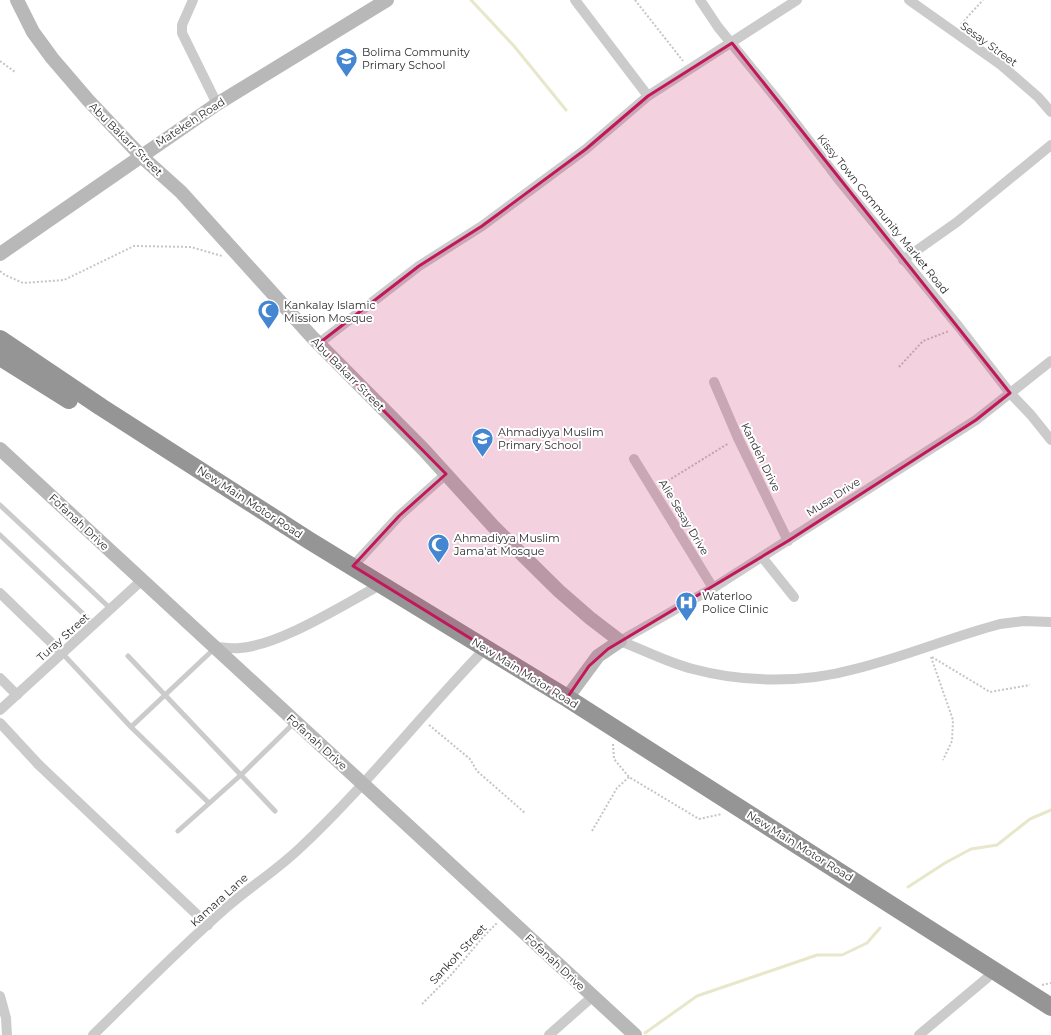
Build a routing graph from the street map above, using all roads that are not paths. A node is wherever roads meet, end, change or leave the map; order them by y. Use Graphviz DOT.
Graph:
graph roads {
  1 [pos="17,0"];
  2 [pos="193,0"];
  3 [pos="387,0"];
  4 [pos="575,0"];
  5 [pos="700,0"];
  6 [pos="797,0"];
  7 [pos="909,0"];
  8 [pos="732,43"];
  9 [pos="648,96"];
  10 [pos="217,104"];
  11 [pos="1051,112"];
  12 [pos="1051,145"];
  13 [pos="141,156"];
  14 [pos="0,254"];
  15 [pos="903,260"];
  16 [pos="0,339"];
  17 [pos="318,344"];
  18 [pos="0,358"];
  19 [pos="1051,362"];
  20 [pos="714,382"];
  21 [pos="1010,393"];
  22 [pos="1051,440"];
  23 [pos="0,449"];
  24 [pos="634,459"];
  25 [pos="446,474"];
  26 [pos="0,505"];
  27 [pos="0,535"];
  28 [pos="788,541"];
  29 [pos="762,557"];
  30 [pos="353,566"];
  31 [pos="141,581"];
  32 [pos="713,588"];
  33 [pos="373,589"];
  34 [pos="0,593"];
  35 [pos="794,597"];
  36 [pos="112,610"];
  37 [pos="1051,622"];
  38 [pos="94,624"];
  39 [pos="620,641"];
  40 [pos="216,647"];
  41 [pos="62,653"];
  42 [pos="479,655"];
  43 [pos="128,656"];
  44 [pos="0,678"];
  45 [pos="17,695"];
  46 [pos="165,695"];
  47 [pos="567,698"];
  48 [pos="0,710"];
  49 [pos="0,722"];
  50 [pos="295,722"];
  51 [pos="131,727"];
  52 [pos="242,774"];
  53 [pos="364,785"];
  54 [pos="209,803"];
  55 [pos="275,811"];
  56 [pos="178,831"];
  57 [pos="208,925"];
  58 [pos="987,978"];
  59 [pos="0,996"];
  60 [pos="592,997"];
  61 [pos="1051,1007"];
  62 [pos="1051,1018"];
  63 [pos="7,1035"];
  64 [pos="93,1035"];
  65 [pos="549,1035"];
  66 [pos="635,1035"];
  67 [pos="919,1035"];
  1 -- 13 [label="street, Abu Bakarr Street"];
  2 -- 10 [label="street"];
  3 -- 10 [label="street, Matekeh Road"];
  4 -- 9 [label="street"];
  5 -- 8 [label="street, Kissy Town Community Market Road"];
  6 -- 8 [label="street"];
  7 -- 11 [label="street, Sesay Street"];
  8 -- 9 [label="street"];
  8 -- 15 [label="street, Kissy Town Community Market Road"];
  9 -- 17 [label="street"];
  10 -- 13 [label="street, Matekeh Road"];
  12 -- 15 [label="street"];
  13 -- 14 [label="street, Matekeh Road"];
  13 -- 17 [label="street, Abu Bakarr Street"];
  15 -- 21 [label="street, Kissy Town Community Market Road"];
  16 -- 30 [label="highway, New Main Motor Road"];
  17 -- 25 [label="street, Abu Bakarr Street"];
  18 -- 33 [label="highway, New Main Motor Road"];
  19 -- 21 [label="street, Musa Drive"];
  20 -- 28 [label="street, Kandeh Drive"];
  21 -- 22 [label="street, Kissy Town Community Market Road"];
  21 -- 28 [label="street, Musa Drive"];
  23 -- 31 [label="street, Fofanah Drive"];
  24 -- 32 [label="street, Alie Sesay Drive"];
  25 -- 30 [label="street"];
  25 -- 39 [label="street, Abu Bakarr Street"];
  26 -- 36 [label="lane"];
  27 -- 38 [label="lane"];
  28 -- 29 [label="street, Musa Drive"];
  29 -- 32 [label="street, Musa Drive"];
  29 -- 35 [label="street"];
  30 -- 47 [label="highway, New Main Motor Road"];
  31 -- 36 [label="street, Turay Street"];
  31 -- 40 [label="street, Fofanah Drive"];
  32 -- 39 [label="street, Musa Drive"];
  33 -- 40 [label="street"];
  33 -- 42 [label="highway, New Main Motor Road"];
  34 -- 41 [label="street"];
  36 -- 38 [label="street, Turay Street"];
  37 -- 39 [label="street"];
  38 -- 41 [label="street, Turay Street"];
  39 -- 47 [label="street"];
  40 -- 46 [label="lane"];
  40 -- 50 [label="street, Fofanah Drive"];
  41 -- 45 [label="street, Turay Street"];
  41 -- 51 [label="lane"];
  42 -- 53 [label="street, Kamara Lane"];
  42 -- 58 [label="highway, New Main Motor Road"];
  43 -- 46 [label="lane"];
  44 -- 45 [label="street"];
  45 -- 48 [label="street, Turay Street"];
  46 -- 51 [label="lane"];
  46 -- 52 [label="lane"];
  47 -- 61 [label="highway, New Main Motor Road"];
  49 -- 57 [label="street"];
  50 -- 52 [label="lane"];
  50 -- 53 [label="street, Fofanah Drive"];
  51 -- 54 [label="lane"];
  52 -- 54 [label="lane"];
  52 -- 55 [label="lane"];
  53 -- 57 [label="street, Kamara Lane"];
  53 -- 60 [label="street, Fofanah Drive"];
  54 -- 56 [label="lane"];
  57 -- 64 [label="street, Kamara Lane"];
  58 -- 62 [label="highway, New Main Motor Road"];
  58 -- 67 [label="street"];
  59 -- 63 [label="street"];
  60 -- 65 [label="street"];
  60 -- 66 [label="street, Fofanah Drive"];
}
